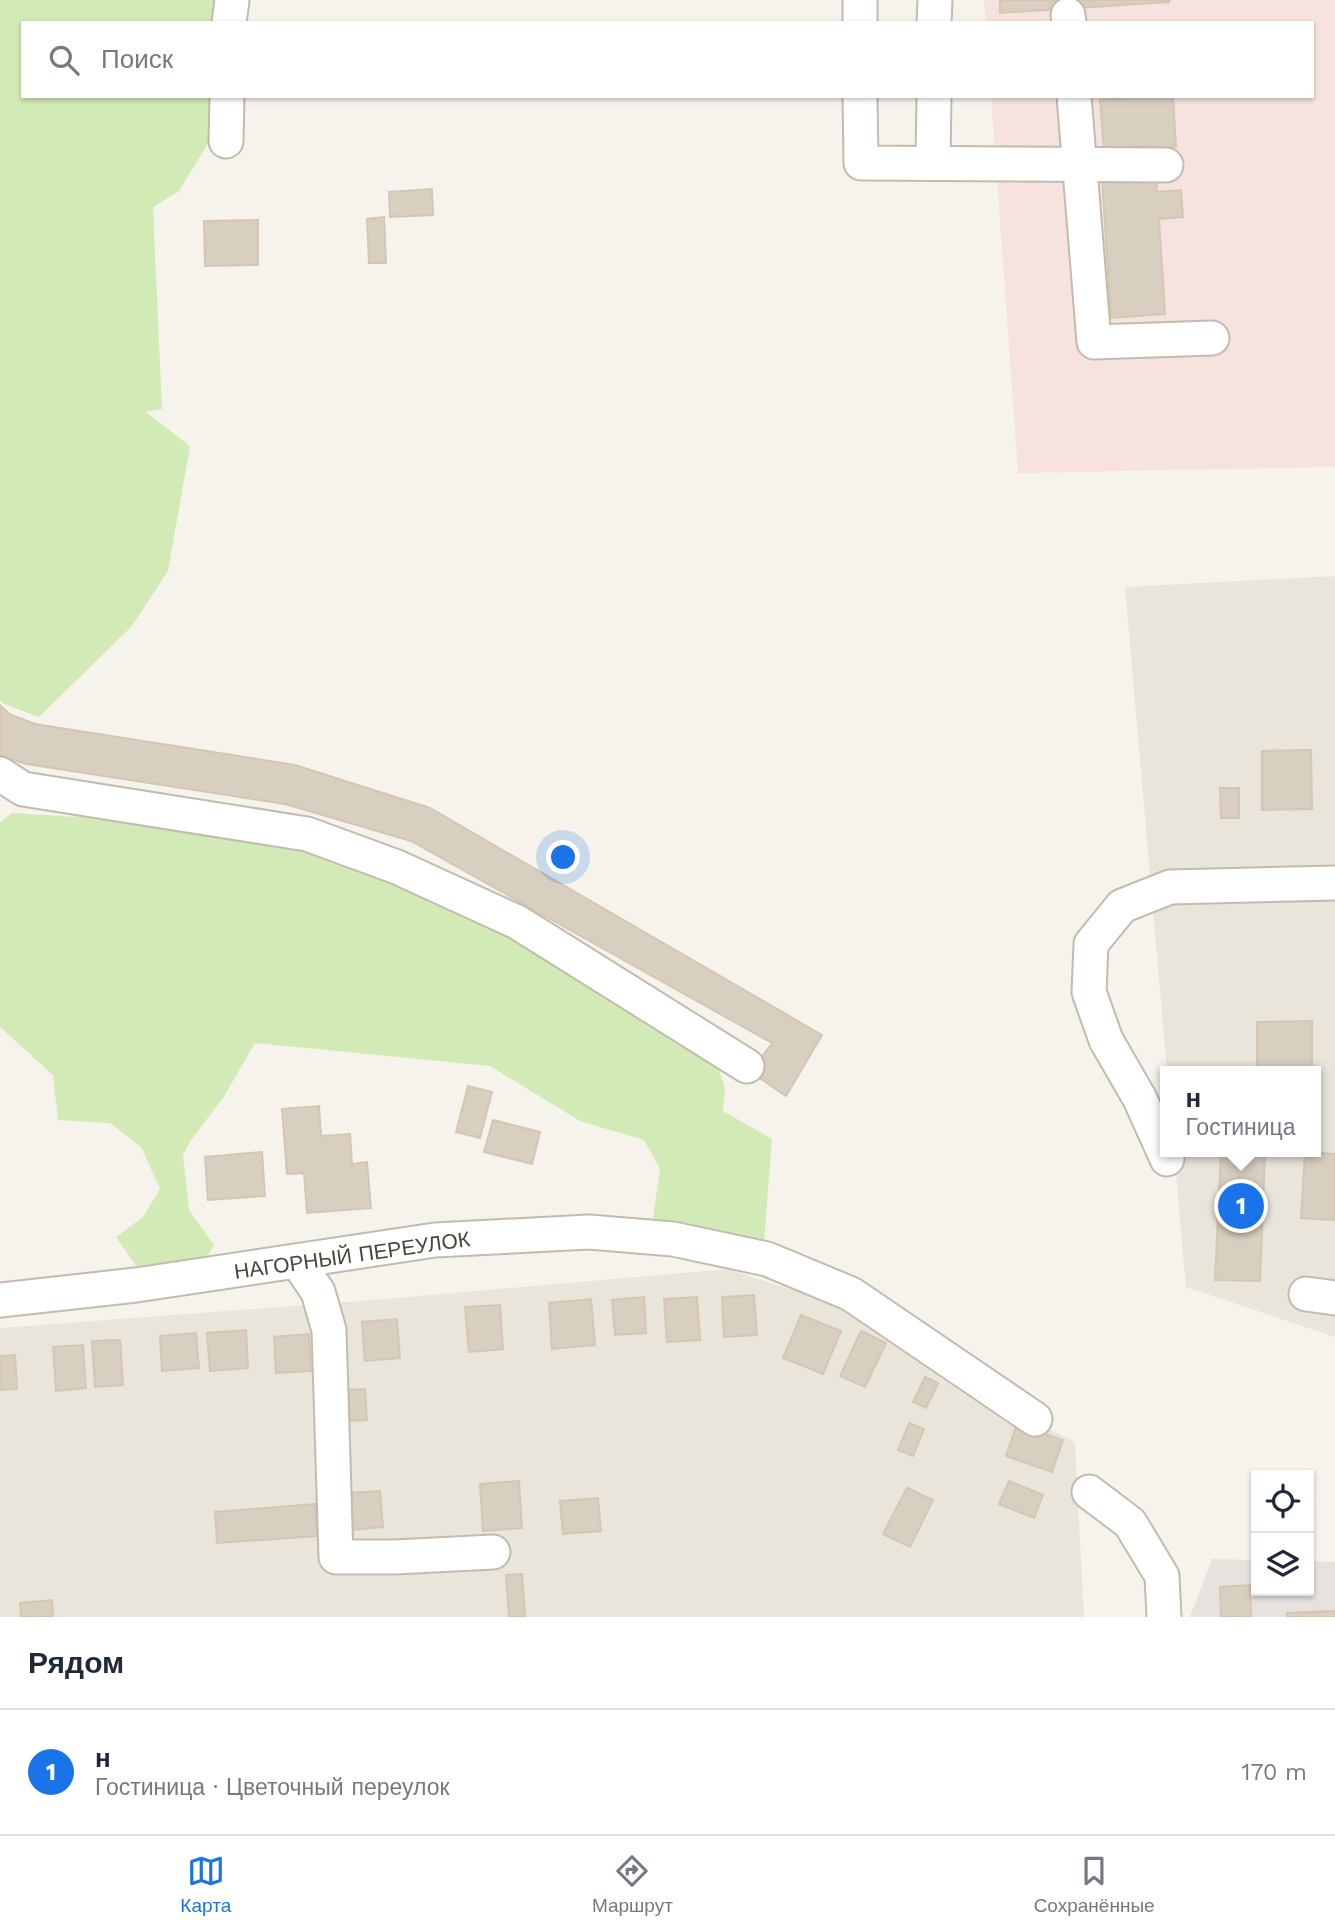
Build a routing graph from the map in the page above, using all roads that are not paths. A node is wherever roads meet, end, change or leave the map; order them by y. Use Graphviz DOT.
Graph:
graph roads {
  1 [pos="232,0"];
  2 [pos="860,0"];
  3 [pos="935,0"];
  4 [pos="229,21"];
  5 [pos="860,21"];
  6 [pos="934,21"];
  7 [pos="227,98"];
  8 [pos="860,98"];
  9 [pos="934,98"];
  10 [pos="1074,98"];
  11 [pos="226,141"];
  12 [pos="933,163"];
  13 [pos="1080,164"];
  14 [pos="1166,165"];
  15 [pos="1212,338"];
  16 [pos="0,774"];
  17 [pos="1335,883"];
  18 [pos="747,1066"];
  19 [pos="1160,1143"];
  20 [pos="297,1261"];
  21 [pos="0,1300"];
  22 [pos="1035,1419"];
  23 [pos="1089,1492"];
  24 [pos="493,1552"];
  25 [pos="1164,1617"];
  1 -- 4 [label="street"];
  2 -- 5 [label="street"];
  3 -- 6 [label="street"];
  7 -- 11 [label="street"];
  8 -- 12 [label="street"];
  9 -- 12 [label="street"];
  10 -- 13 [label="street"];
  12 -- 13 [label="street"];
  13 -- 14 [label="street"];
  13 -- 15 [label="street"];
  16 -- 18 [label="street"];
  17 -- 19 [label="street"];
  20 -- 21 [label="street, НАГОРНЫЙ ПЕРЕУЛОК"];
  20 -- 22 [label="street, НАГОРНЫЙ ПЕРЕУЛОК"];
  20 -- 24 [label="street"];
  23 -- 25 [label="street"];
}
